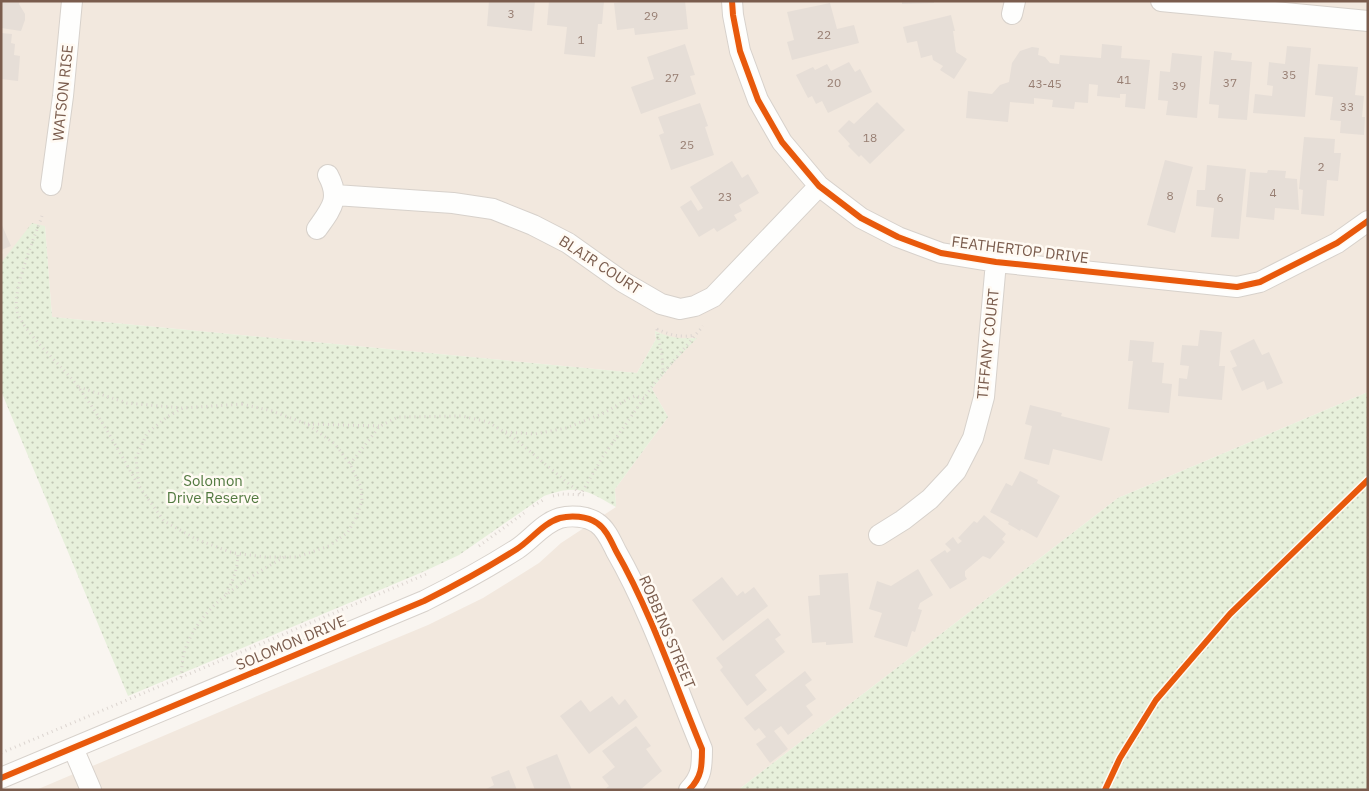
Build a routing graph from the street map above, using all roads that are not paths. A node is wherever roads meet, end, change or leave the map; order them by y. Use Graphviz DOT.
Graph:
graph roads {
  1 [pos="72,1"];
  2 [pos="732,1"];
  3 [pos="1161,1"];
  4 [pos="1368,21"];
  5 [pos="328,175"];
  6 [pos="52,185"];
  7 [pos="819,186"];
  8 [pos="335,195"];
  9 [pos="1368,221"];
  10 [pos="317,229"];
  11 [pos="996,262"];
  12 [pos="580,517"];
  13 [pos="880,535"];
  14 [pos="73,748"];
  15 [pos="1,778"];
  16 [pos="695,782"];
  17 [pos="91,790"];
  1 -- 6 [label="street, WATSON RISE"];
  2 -- 7 [label="street, FEATHERTOP DRIVE"];
  3 -- 4 [label="street"];
  5 -- 8 [label="street"];
  7 -- 8 [label="street, BLAIR COURT"];
  7 -- 11 [label="street, FEATHERTOP DRIVE"];
  8 -- 10 [label="street"];
  9 -- 11 [label="street, FEATHERTOP DRIVE"];
  11 -- 13 [label="street, TIFFANY COURT"];
  12 -- 14 [label="street, SOLOMON DRIVE"];
  12 -- 16 [label="street, ROBBINS STREET"];
  14 -- 15 [label="street, SOLOMON DRIVE"];
  14 -- 17 [label="street"];
}
